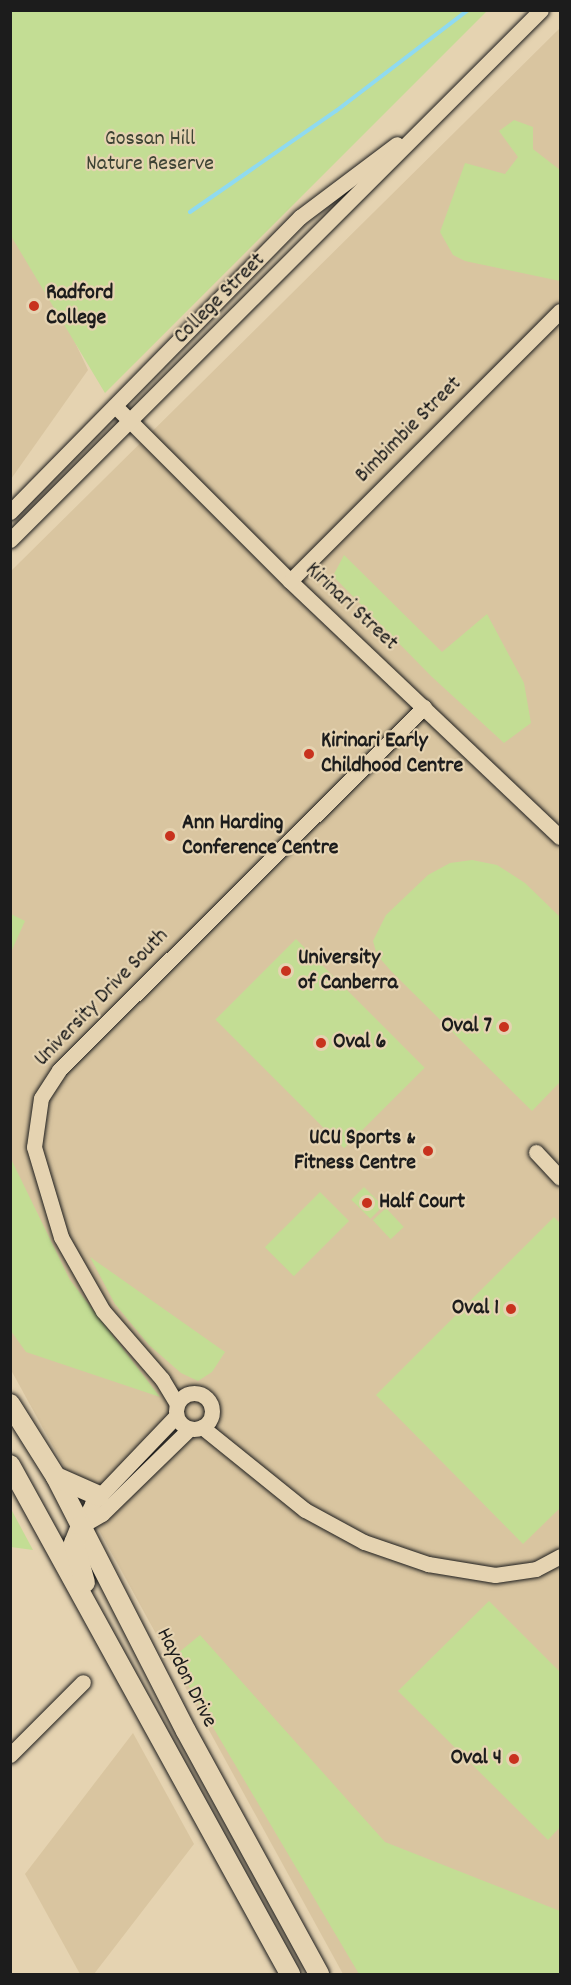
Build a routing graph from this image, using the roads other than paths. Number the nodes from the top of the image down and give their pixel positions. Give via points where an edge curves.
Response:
1 (541, 10) edge
2 (463, 92) junction
3 (561, 311) edge
4 (115, 406) junction
5 (130, 421) junction
6 (10, 512) edge
7 (10, 540) edge
8 (290, 581) junction
9 (424, 707) junction
10 (561, 837) edge
11 (536, 1152) dead end
12 (561, 1178) edge
13 (10, 1404) edge
14 (180, 1404) junction
15 (212, 1412) junction
16 (196, 1428) junction
17 (237, 1454) junction
18 (10, 1465) edge
19 (56, 1477) junction
20 (99, 1496) junction
21 (36, 1512) junction
22 (81, 1526) junction
23 (561, 1556) edge
24 (105, 1638) junction
25 (83, 1682) dead end
26 (10, 1755) edge
27 (290, 1974) edge
28 (319, 1974) edge

1 - 2 street, College Street
2 - 4 street, College Street via 300,217
2 - 5 street, College Street
3 - 8 street, Bimbimbie Street
4 - 5 street, Kirinari Street
4 - 6 street, College Street
5 - 7 street, College Street
5 - 8 street, Kirinari Street
8 - 9 street, Kirinari Street
9 - 10 street, Kirinari Street
9 - 14 street, University Drive South via 59,1070 41,1098 34,1148 61,1236 103,1311
11 - 12 street
13 - 19 main road, Haydon Drive
14 - 15 street via 207,1398
14 - 16 street
14 - 20 street
15 - 16 street
15 - 17 street
16 - 17 street
16 - 22 street via 102,1514
17 - 23 street via 305,1510 364,1542 428,1564 509,1575 536,1569
18 - 21 main road
19 - 20 main road
19 - 22 main road, Haydon Drive
20 - 22 street
21 - 22 main road via 54,1528 70,1530
21 - 24 main road
22 - 24 main road via 74,1543 78,1566 100,1611
22 - 28 main road, Haydon Drive via 186,1731
24 - 27 main road
25 - 26 street

